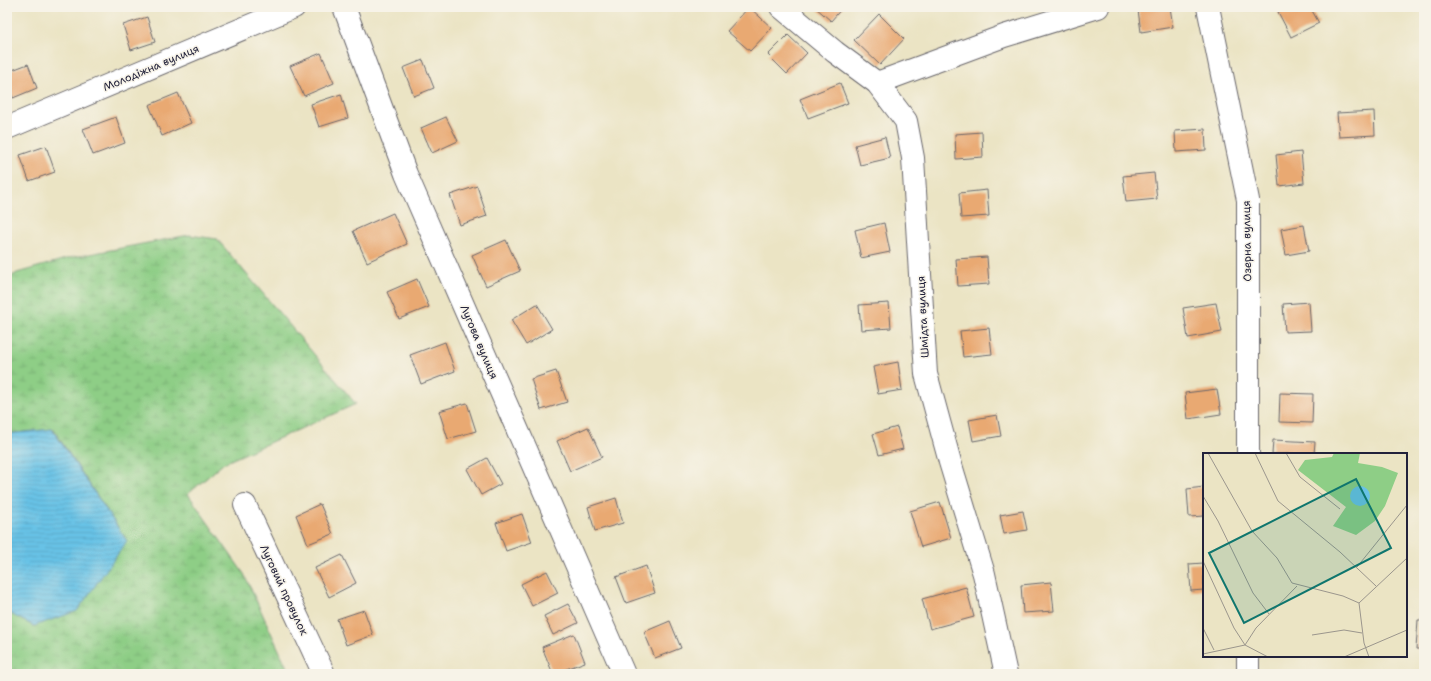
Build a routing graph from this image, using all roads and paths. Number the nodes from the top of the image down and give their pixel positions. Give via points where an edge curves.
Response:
1 (294, 7) edge
2 (344, 7) edge
3 (781, 7) edge
4 (1098, 7) edge
5 (1208, 7) edge
6 (877, 83) junction
7 (7, 128) edge
8 (1248, 453) edge
9 (245, 505) dead end
10 (1248, 657) edge
11 (324, 674) edge
12 (624, 674) edge
13 (1006, 674) edge
14 (1248, 674) edge

1 - 7 street, Молодіжна вулиця
2 - 12 street, Лугова вулиця via 406,174
3 - 6 street, Шмідта вулиця
4 - 6 street via 1004,36
5 - 8 street, Озерна вулиця via 1248,200
6 - 13 street, Шмідта вулиця via 906,121 913,158 926,374 984,574
9 - 11 street, Луговий провулок
10 - 14 street

